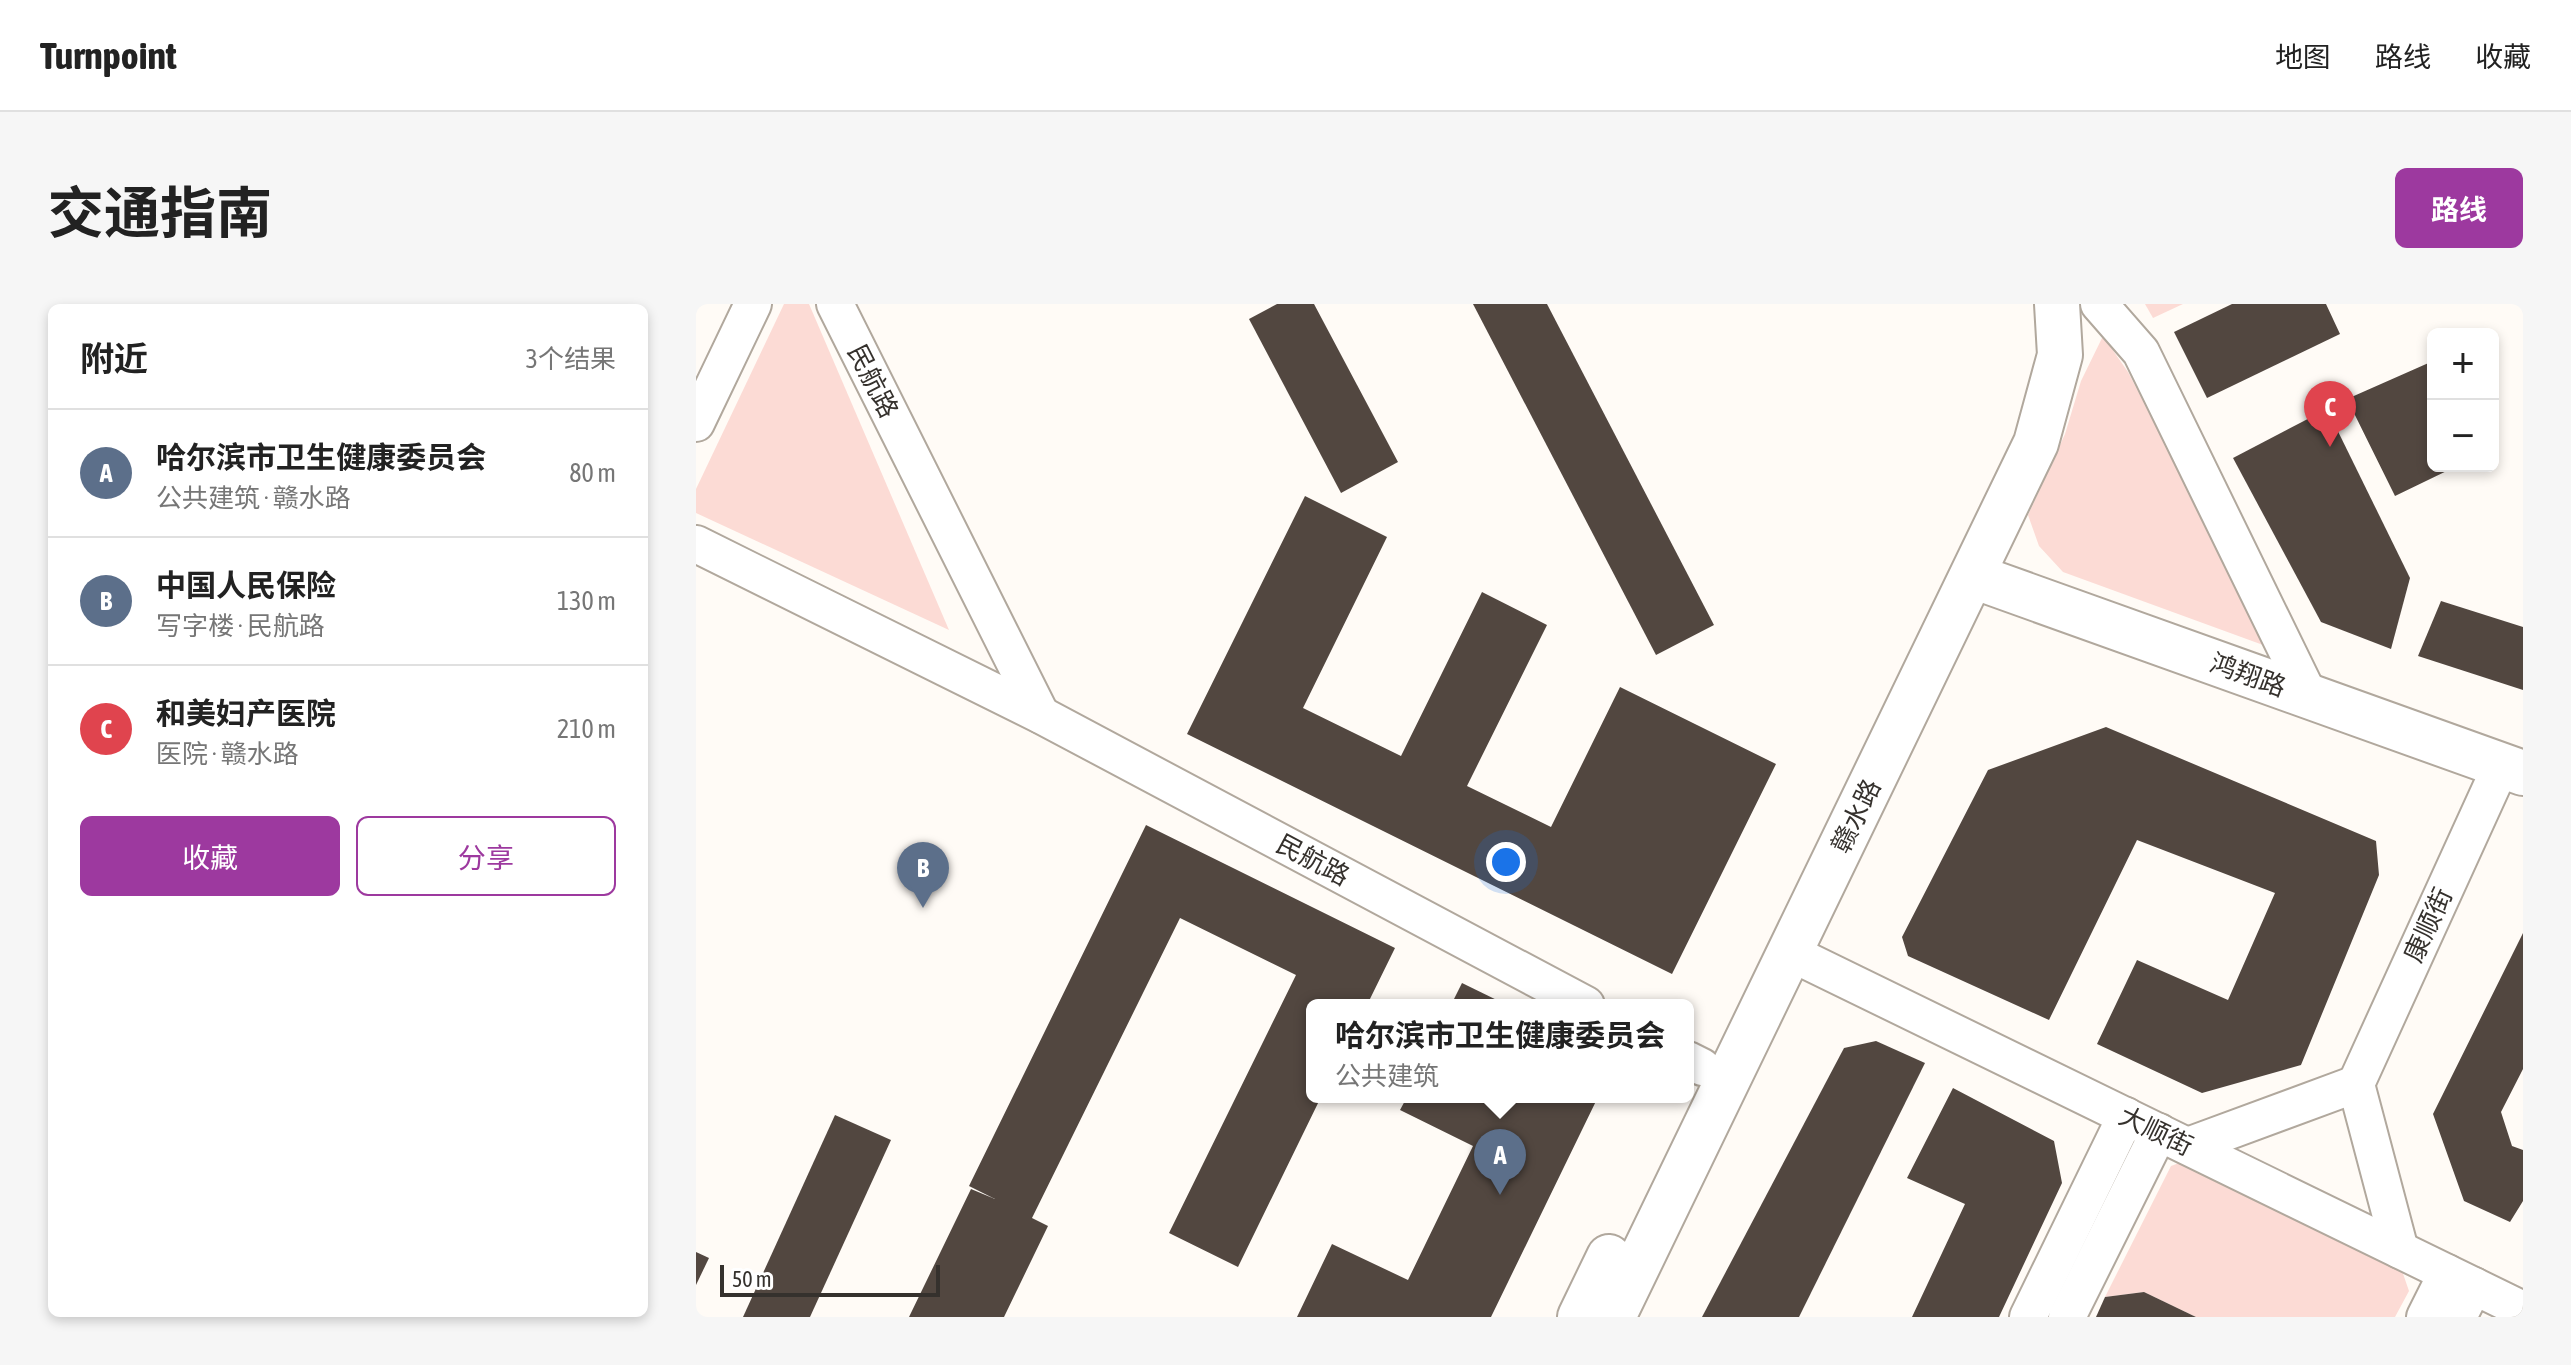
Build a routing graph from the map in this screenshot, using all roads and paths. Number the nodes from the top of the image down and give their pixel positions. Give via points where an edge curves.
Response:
1 (753, 304) edge
2 (835, 304) edge
3 (2036, 304) edge
4 (2057, 304) edge
5 (2099, 304) edge
6 (696, 423) edge
7 (696, 544) edge
8 (1973, 576) junction
9 (2310, 698) junction
10 (1041, 715) junction
11 (2512, 770) edge
12 (1789, 952) junction
13 (1575, 999) edge
14 (1694, 1074) edge
15 (2356, 1084) junction
16 (1680, 1103) edge
17 (2126, 1116) junction
18 (2174, 1139) junction
19 (2400, 1250) junction
20 (2460, 1292) edge
21 (2523, 1310) edge
22 (1580, 1317) edge
23 (1613, 1317) edge
24 (2028, 1317) edge
25 (2067, 1317) edge
26 (2425, 1317) edge

1 - 6 street
2 - 10 street, 民航路
3 - 14 main road, 赣水路 via 2042,356 2032,394
4 - 8 main road, 赣水路 via 2060,355 2036,443
5 - 9 street via 2141,352
7 - 10 street, 民航路
8 - 9 main road, 鸿翔路
8 - 12 main road, 赣水路
9 - 11 main road, 鸿翔路
10 - 13 street, 民航路
11 - 15 street, 康顺街
12 - 17 street, 大顺街
12 - 23 main road, 赣水路
15 - 18 street
15 - 19 street
16 - 22 main road, 赣水路
17 - 18 street, 大顺街
17 - 24 street
18 - 19 street, 大顺街
18 - 25 street
19 - 20 street, 大顺街
20 - 21 street, 大顺街
20 - 26 street

